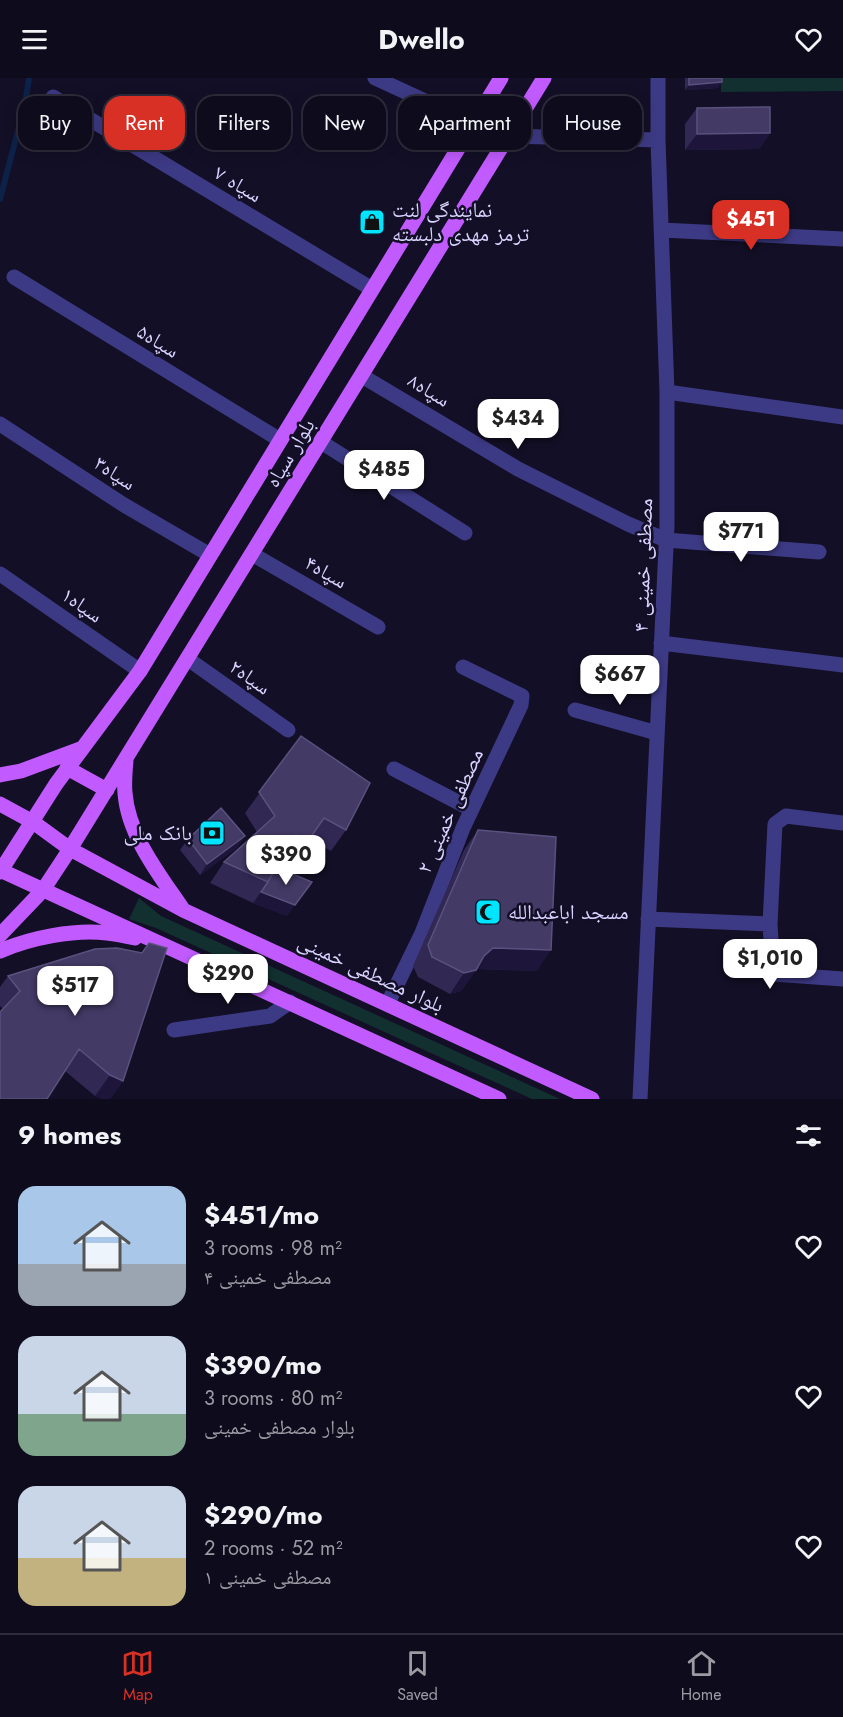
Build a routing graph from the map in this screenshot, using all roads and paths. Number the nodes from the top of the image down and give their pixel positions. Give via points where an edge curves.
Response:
1 (375, 78) edge
2 (501, 78) edge
3 (544, 78) edge
4 (658, 78) edge
5 (414, 96) edge
6 (490, 96) edge
7 (531, 100) edge
8 (92, 121) edge
9 (531, 137) edge
10 (658, 140) junction
11 (457, 150) edge
12 (500, 150) edge
13 (661, 230) junction
14 (843, 239) edge
15 (14, 277) dead end
16 (372, 289) junction
17 (362, 376) junction
18 (667, 392) junction
19 (843, 417) edge
20 (0, 424) edge
21 (280, 440) junction
22 (321, 442) junction
23 (465, 533) dead end
24 (666, 540) junction
25 (819, 552) dead end
26 (252, 554) junction
27 (210, 555) junction
28 (0, 574) edge
29 (378, 627) dead end
30 (661, 643) junction
31 (188, 659) junction
32 (843, 665) edge
33 (463, 667) dead end
34 (140, 671) junction
35 (575, 710) dead end
36 (288, 730) dead end
37 (657, 733) junction
38 (80, 749) junction
39 (126, 760) junction
40 (67, 768) junction
41 (394, 769) dead end
42 (0, 775) edge
43 (107, 790) junction
44 (0, 804) edge
45 (471, 809) junction
46 (33, 822) junction
47 (843, 823) edge
48 (70, 849) junction
49 (0, 871) edge
50 (43, 890) junction
51 (183, 910) junction
52 (648, 919) junction
53 (770, 924) junction
54 (0, 935) edge
55 (162, 944) junction
56 (0, 951) edge
57 (843, 979) edge
58 (290, 1002) junction
59 (388, 1003) junction
60 (174, 1029) dead end
61 (499, 1099) edge
62 (592, 1099) edge
63 (640, 1099) edge

1 - 5 street
2 - 6 main road, بلوار سپاه
3 - 7 main road, بلوار سپاه
4 - 10 street, مصطفی خمینی ۴
8 - 16 street, سپاه ۷
9 - 10 street
10 - 13 street, مصطفی خمینی ۴
11 - 16 main road, بلوار سپاه
12 - 17 main road, بلوار سپاه
13 - 14 street
13 - 18 street, مصطفی خمینی ۴
15 - 21 street, سپاه۵
16 - 21 main road, بلوار سپاه
17 - 22 main road, بلوار سپاه
17 - 24 street, سپاه۸ via 518,469
18 - 19 street
18 - 24 street, مصطفی خمینی ۴
20 - 27 street, سپاه۳ via 124,505
21 - 27 main road, بلوار سپاه
22 - 23 street
22 - 26 main road, بلوار سپاه
24 - 25 street, سپاه۸
24 - 30 street, مصطفی خمینی ۴
26 - 29 street, سپاه۴
26 - 31 main road, بلوار سپاه
27 - 34 main road, بلوار سپاه
28 - 34 street, سپاه۱
30 - 32 street
30 - 37 street, مصطفی خمینی ۴
31 - 36 street, سپاه۲
31 - 39 main road, بلوار سپاه
33 - 45 street, مصطفی خمینی ۲ via 522,696
34 - 38 main road, بلوار سپاه
35 - 37 street
37 - 52 street, مصطفی خمینی ۴
38 - 40 main road, بلوار سپاه
38 - 42 main road
39 - 43 main road, بلوار سپاه
39 - 51 main road via 124,794 132,826
40 - 43 main road
40 - 46 main road, بلوار سپاه
41 - 45 street
43 - 48 main road, بلوار سپاه
44 - 46 main road, بلوار مصطفی خمینی
45 - 59 street, مصطفی خمینی ۲ via 422,933
46 - 48 main road, بلوار مصطفی خمینی
46 - 49 main road, بلوار سپاه
47 - 53 street via 786,816 775,824
48 - 50 main road, بلوار سپاه
48 - 51 main road, بلوار مصطفی خمینی
49 - 50 main road
50 - 54 main road, بلوار سپاه
50 - 55 main road
51 - 59 main road, بلوار مصطفی خمینی
52 - 53 street
52 - 63 street, مصطفی خمینی ۴
53 - 57 street via 773,974
55 - 56 main road via 105,932 36,939
55 - 58 main road
58 - 60 street via 270,1016
58 - 61 main road
59 - 62 main road, بلوار مصطفی خمینی

